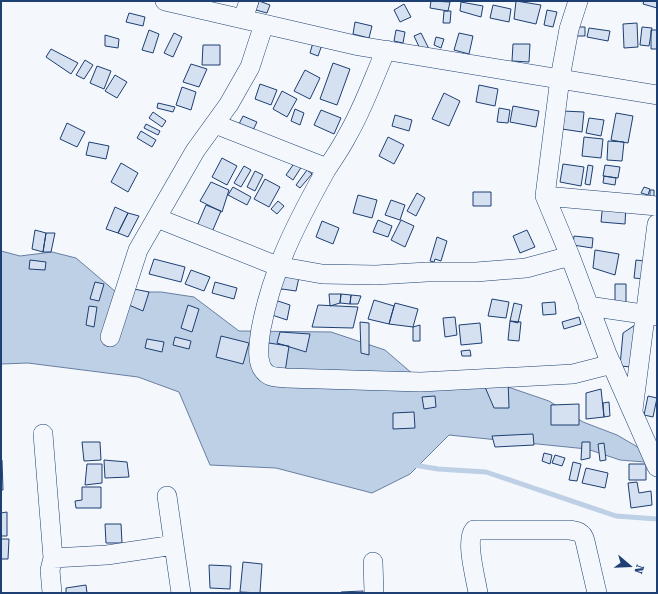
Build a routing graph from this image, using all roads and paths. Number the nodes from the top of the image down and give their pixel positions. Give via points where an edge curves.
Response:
1 (164, 1) edge
2 (249, 1) edge
3 (578, 1) edge
4 (243, 19) junction
5 (264, 24) junction
6 (386, 50) junction
7 (560, 78) junction
8 (657, 95) edge
9 (215, 124) junction
10 (327, 168) junction
11 (545, 196) junction
12 (657, 206) edge
13 (157, 218) junction
14 (657, 224) edge
15 (570, 256) junction
16 (277, 266) junction
17 (588, 306) junction
18 (651, 315) edge
19 (110, 337) dead end
20 (612, 364) junction
21 (633, 410) junction
22 (650, 433) edge
23 (43, 434) dead end
24 (657, 467) edge
25 (167, 496) dead end
26 (174, 545) junction
27 (53, 558) junction
28 (373, 562) dead end
29 (52, 593) edge
30 (181, 593) edge
31 (374, 593) edge
32 (478, 593) edge
33 (596, 593) edge

1 - 4 street
2 - 4 street
3 - 7 street via 569,29
4 - 5 street
5 - 6 street
5 - 9 street via 250,68
6 - 7 street
6 - 10 street via 348,136
7 - 8 street
7 - 11 street
9 - 10 street
9 - 13 street via 195,151
10 - 16 street
11 - 12 street
11 - 15 street
13 - 16 street
13 - 19 street via 138,250
14 - 18 street
15 - 16 street via 526,268 476,272 322,274
15 - 17 street
16 - 20 street via 259,340 260,365 272,376 421,382 573,374
17 - 18 street
17 - 20 street
18 - 21 street
20 - 21 street
21 - 22 street
22 - 24 street
23 - 27 street
25 - 26 street
26 - 27 street via 107,555
26 - 30 street
27 - 29 street via 50,570
28 - 31 street
32 - 33 street via 470,543 474,530 580,532 584,535

